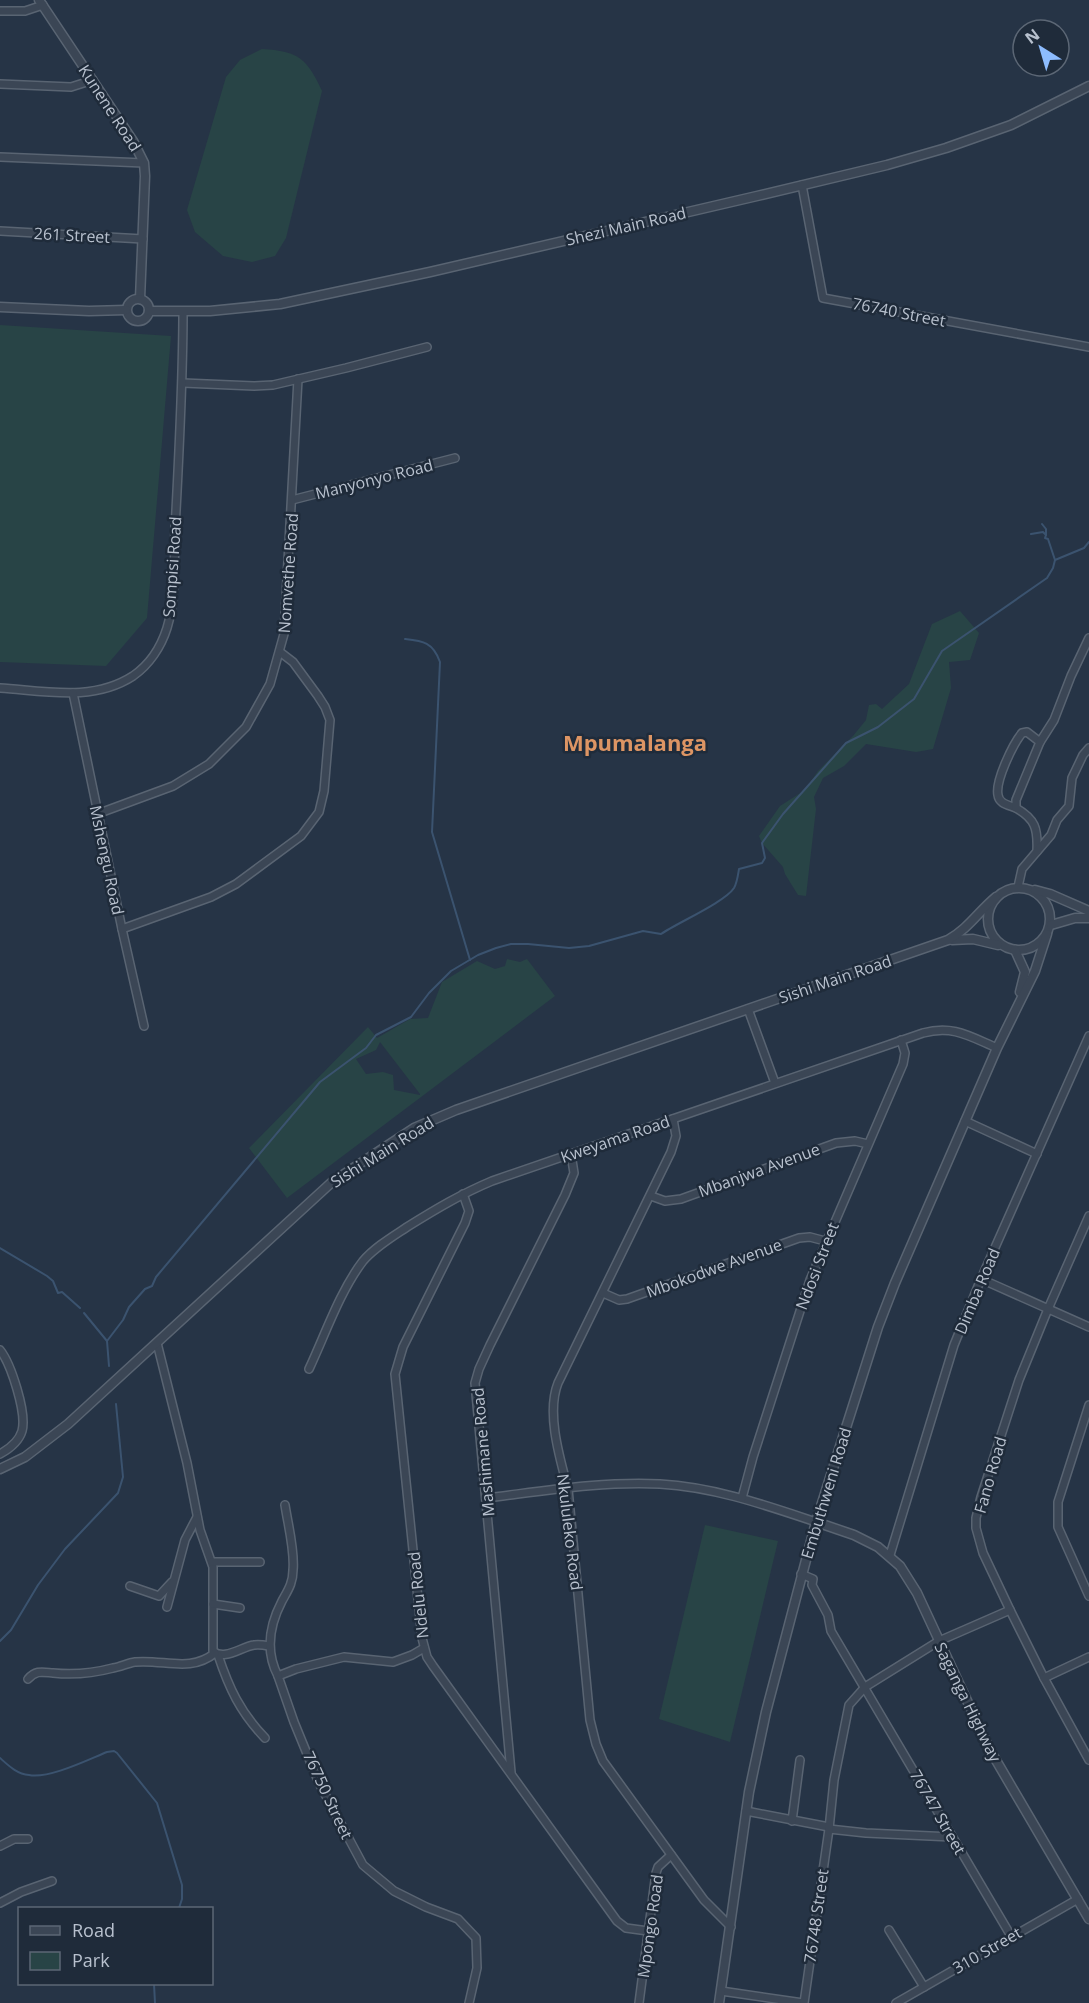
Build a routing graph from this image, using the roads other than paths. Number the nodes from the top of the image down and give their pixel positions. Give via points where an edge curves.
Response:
1 (41, 3) edge
2 (0, 11) edge
3 (93, 80) junction
4 (0, 84) edge
5 (1089, 86) edge
6 (0, 157) edge
7 (144, 164) junction
8 (802, 185) junction
9 (0, 231) edge
10 (143, 239) junction
11 (140, 299) junction
12 (0, 307) edge
13 (126, 310) junction
14 (149, 311) junction
15 (183, 311) junction
16 (427, 347) dead end
17 (1089, 347) edge
18 (298, 380) junction
19 (183, 383) junction
20 (455, 458) dead end
21 (292, 500) junction
22 (1089, 638) edge
23 (280, 652) junction
24 (0, 688) edge
25 (73, 693) junction
26 (1040, 742) junction
27 (1089, 748) edge
28 (1016, 808) junction
29 (98, 814) junction
30 (1037, 851) junction
31 (1018, 887) junction
32 (1031, 890) junction
33 (996, 897) junction
34 (1089, 911) edge
35 (1089, 918) edge
36 (1051, 925) junction
37 (122, 929) junction
38 (1047, 934) junction
39 (948, 940) junction
40 (1003, 946) junction
41 (1015, 950) junction
42 (1016, 1007) junction
43 (748, 1009) junction
44 (144, 1026) dead end
45 (1089, 1036) edge
46 (901, 1040) junction
47 (997, 1048) junction
48 (775, 1083) junction
49 (673, 1119) junction
50 (965, 1121) junction
51 (868, 1144) junction
52 (571, 1154) junction
53 (1037, 1154) junction
54 (463, 1194) junction
55 (651, 1196) junction
56 (1089, 1216) edge
57 (825, 1241) junction
58 (981, 1279) junction
59 (603, 1293) junction
60 (1048, 1309) junction
61 (1089, 1327) edge
62 (157, 1343) junction
63 (0, 1350) edge
64 (309, 1369) dead end
65 (1089, 1405) edge
66 (0, 1454) edge
67 (0, 1469) edge
68 (568, 1489) junction
69 (487, 1497) junction
70 (742, 1498) junction
71 (285, 1505) dead end
72 (197, 1517) junction
73 (816, 1522) junction
74 (890, 1555) junction
75 (212, 1562) junction
76 (260, 1562) dead end
77 (801, 1574) junction
78 (174, 1581) junction
79 (130, 1586) dead end
80 (1089, 1596) edge
81 (213, 1604) junction
82 (167, 1607) dead end
83 (240, 1608) dead end
84 (1010, 1610) junction
85 (939, 1641) junction
86 (269, 1646) junction
87 (424, 1648) junction
88 (216, 1654) junction
89 (1089, 1657) edge
90 (278, 1676) junction
91 (1044, 1678) junction
92 (28, 1679) dead end
93 (865, 1687) junction
94 (265, 1738) dead end
95 (800, 1760) dead end
96 (1089, 1760) edge
97 (511, 1772) junction
98 (746, 1811) junction
99 (792, 1821) junction
100 (829, 1828) junction
101 (952, 1837) junction
102 (28, 1839) dead end
103 (0, 1846) edge
104 (671, 1855) junction
105 (52, 1881) dead end
106 (1078, 1899) junction
107 (0, 1903) edge
108 (1089, 1919) edge
109 (731, 1927) junction
110 (890, 1930) dead end
111 (648, 1931) junction
112 (1011, 1936) junction
113 (924, 1987) junction
114 (721, 1991) junction
115 (469, 2003) edge
116 (639, 2003) edge
117 (719, 2003) edge
118 (803, 2003) edge
119 (896, 2003) edge

1 - 2 street via 25,11
1 - 3 street, Kunene Road
3 - 4 street via 71,87
3 - 7 street, Kunene Road via 134,141
5 - 8 street, Shezi Main Road via 1011,125 946,148
6 - 7 street
7 - 10 street, Kunene Road
8 - 15 street, Shezi Main Road via 302,300 242,309
8 - 17 street, 76740 Street via 823,298
9 - 10 street, 261 Street
10 - 11 street, Kunene Road
11 - 13 street via 132,300
11 - 14 street via 147,303
12 - 13 street
13 - 14 street via 135,321 146,318
14 - 15 street, Shezi Main Road
15 - 19 street, Sompisi Road
16 - 18 street
18 - 19 street via 255,386
18 - 21 street, Nomvethe Road
19 - 25 street, Sompisi Road via 168,626 153,655 133,676 105,689
20 - 21 street, Manyonyo Road
21 - 23 street, Nomvethe Road via 287,605
22 - 26 street via 1054,720
23 - 29 street, Nomvethe Road via 256,712 209,764 173,786
23 - 37 street via 293,662 330,720 319,812 301,837 236,884
24 - 25 street, Sompisi Road
25 - 29 street, Mshengu Road
26 - 28 street
26 - 28 street via 1027,732 1022,733 1000,779 1000,800
27 - 30 street via 1072,778 1069,806
28 - 30 street via 1033,820
29 - 37 street, Mshengu Road
30 - 31 street via 1022,869
31 - 32 street
31 - 33 street
32 - 34 street
32 - 36 street via 1047,904
33 - 39 street, Sishi Main Road via 966,929
33 - 40 street via 990,907 989,929
35 - 36 street
36 - 38 street
37 - 44 street, Mshengu Road
38 - 41 street via 1034,947
38 - 42 street, Embuthweni Road via 1035,971
39 - 40 street, Sishi Main Road via 973,939
39 - 43 street, Sishi Main Road
40 - 41 street
41 - 42 street, Embuthweni Road via 1025,972
42 - 47 street, Embuthweni Road
43 - 48 street
43 - 62 street, Sishi Main Road via 414,1128 332,1182
45 - 53 street, Dimba Road
46 - 47 street, Kweyama Road via 950,1029
46 - 48 street, Kweyama Road
46 - 51 street, Ndosi Street via 903,1064
47 - 50 street, Embuthweni Road
48 - 49 street, Kweyama Road
49 - 52 street, Kweyama Road
49 - 55 street, Nkululeko Road via 674,1144
50 - 53 street
50 - 73 street, Embuthweni Road via 886,1305
51 - 55 street, Mbanjwa Avenue via 836,1143 681,1199 665,1201
51 - 57 street, Ndosi Street
52 - 54 street, Kweyama Road
52 - 69 street, Mashimane Road via 574,1173 568,1188 475,1383
53 - 58 street, Dimba Road
54 - 64 street, Kweyama Road via 389,1239 364,1260
54 - 87 street, Ndelu Road via 469,1211 465,1223 403,1347 395,1374
55 - 59 street, Nkululeko Road
56 - 60 street, Fano Road
57 - 59 street, Mbokodwe Avenue via 799,1238 627,1299
57 - 70 street, Ndosi Street
58 - 60 street
58 - 74 street, Dimba Road via 954,1345
59 - 68 street, Nkululeko Road via 554,1394 559,1455
60 - 61 street
60 - 84 street, Fano Road via 1019,1380 976,1518 983,1553
62 - 67 street, Sishi Main Road via 46,1443
62 - 72 street
63 - 66 street via 12,1371 23,1416 17,1440
65 - 80 street via 1058,1502 1057,1518
68 - 69 street
68 - 70 street via 661,1484
68 - 104 street, Nkululeko Road via 590,1720 596,1744 603,1761
69 - 97 street, Mashimane Road
70 - 73 street
71 - 86 street via 294,1570 290,1589 273,1621
72 - 75 street
72 - 78 street via 185,1540
73 - 74 street, Saganga Highway via 854,1535
73 - 77 street, Embuthweni Road
74 - 85 street, Saganga Highway via 908,1578
75 - 76 street
75 - 81 street
77 - 93 street, 76747 Street via 813,1579 831,1631
77 - 98 street, Embuthweni Road
78 - 79 street via 159,1596
78 - 82 street
81 - 83 street
81 - 88 street via 212,1642
84 - 85 street
84 - 91 street, Fano Road
85 - 93 street
85 - 106 street, Saganga Highway via 990,1750
86 - 88 street via 257,1644
86 - 90 street, 76750 Street
87 - 90 street via 393,1662 344,1657
87 - 97 street, Ndelu Road
88 - 92 street via 206,1661 180,1666 136,1662 72,1674 40,1671
88 - 94 street via 235,1699
89 - 91 street
90 - 115 street, 76750 Street via 319,1783 363,1865 394,1891 458,1919 476,1938 477,1968
91 - 96 street, Fano Road
93 - 100 street, 76748 Street via 846,1711
93 - 101 street, 76747 Street
95 - 99 street
97 - 111 street, Ndelu Road via 617,1921 626,1928
98 - 99 street
98 - 109 street, Embuthweni Road
99 - 100 street
100 - 101 street
100 - 118 street, 76748 Street
101 - 112 street, 76747 Street
102 - 103 street via 14,1839
104 - 109 street, Nkululeko Road
104 - 111 street, Mpongo Road via 658,1866
105 - 107 street
106 - 108 street, Saganga Highway
106 - 112 street, 310 Street
109 - 114 street, Embuthweni Road
110 - 113 street
111 - 116 street, Mpongo Road
112 - 113 street, 310 Street
113 - 119 street, 310 Street
114 - 117 street, Embuthweni Road
114 - 118 street

